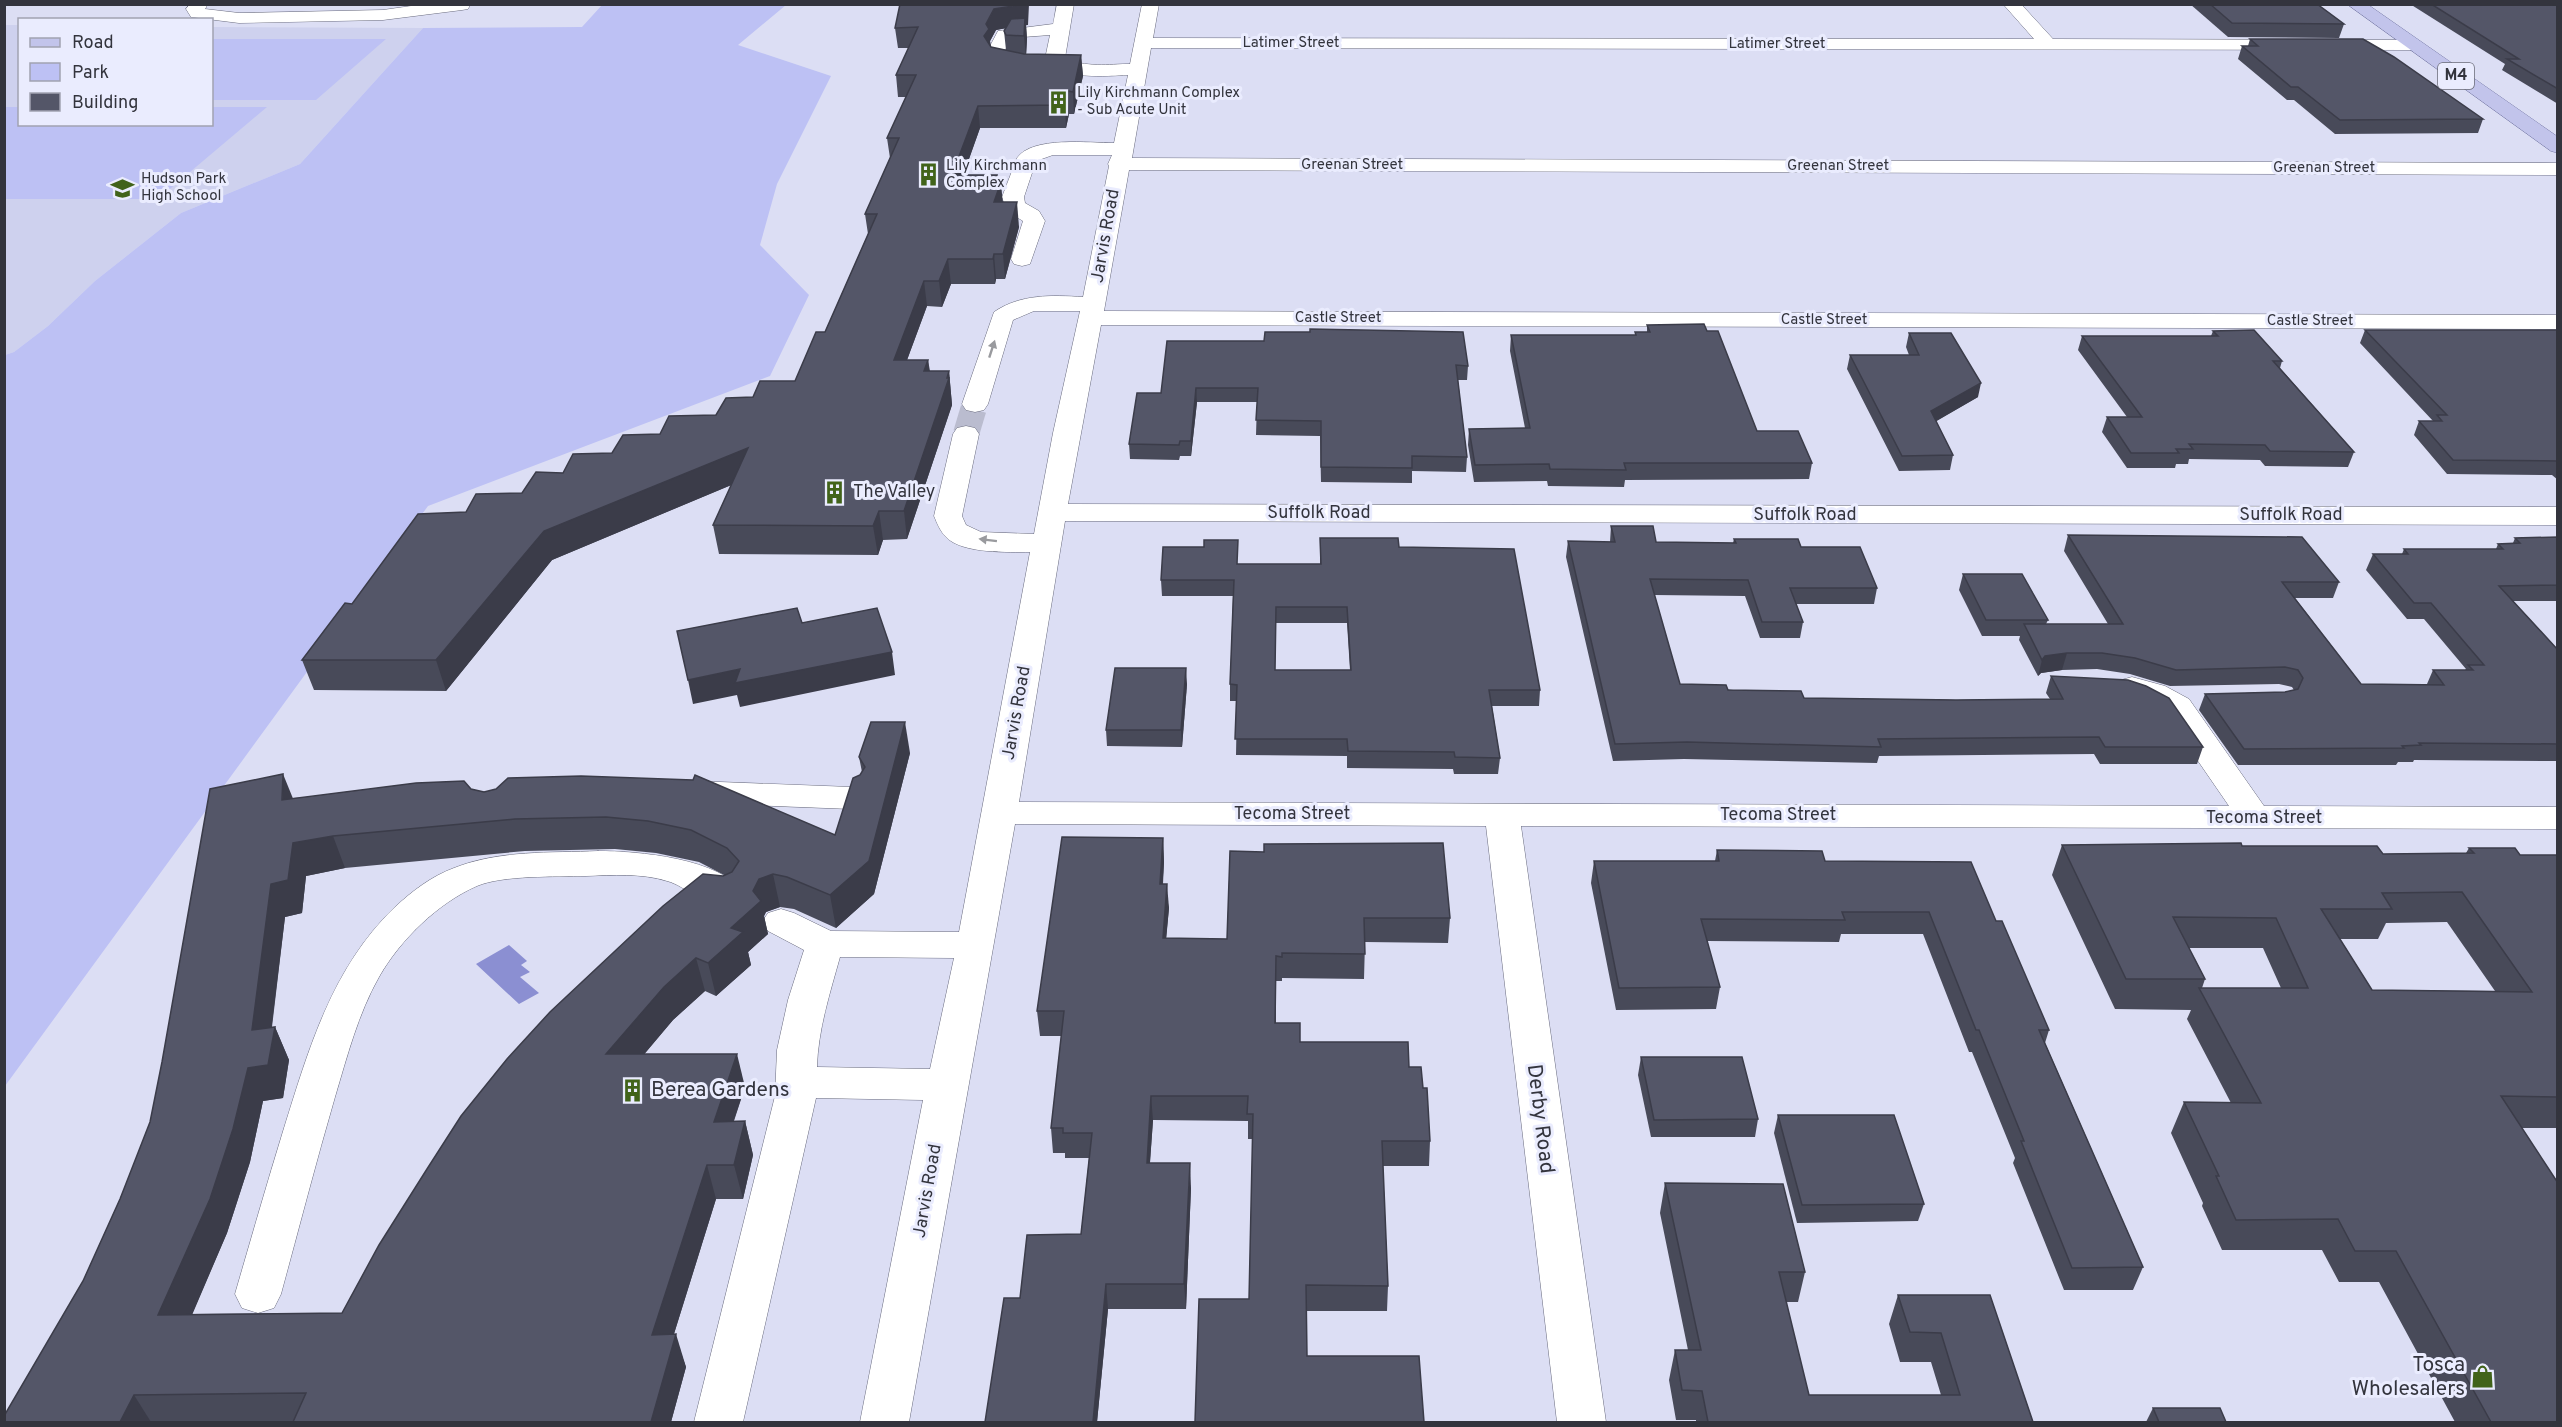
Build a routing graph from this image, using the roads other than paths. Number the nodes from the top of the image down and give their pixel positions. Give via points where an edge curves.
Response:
1 (200, 4) edge
2 (1066, 4) edge
3 (1151, 4) edge
4 (2011, 4) edge
5 (2355, 4) edge
6 (462, 5) edge
7 (1061, 29) junction
8 (2048, 44) junction
9 (2412, 45) junction
10 (1000, 55) edge
11 (1140, 56) junction
12 (1036, 68) edge
13 (1076, 68) junction
14 (2558, 147) edge
15 (1120, 157) junction
16 (2558, 168) edge
17 (1022, 259) dead end
18 (1092, 311) junction
19 (2558, 322) edge
20 (975, 404) tunnel mouth
21 (966, 434) tunnel mouth
22 (2558, 516) edge
23 (1050, 527) junction
24 (2107, 683) edge
25 (660, 791) edge
26 (851, 798) edge
27 (999, 813) junction
28 (1502, 815) junction
29 (2255, 818) junction
30 (2558, 818) edge
31 (725, 894) edge
32 (781, 922) dead end
33 (825, 944) junction
34 (976, 945) junction
35 (797, 1082) junction
36 (947, 1084) junction
37 (258, 1294) dead end
38 (718, 1422) edge
39 (885, 1422) edge
40 (1581, 1422) edge

1 - 6 street via 195,9 197,13 239,18 383,15
2 - 7 street
3 - 11 street, Jarvis Road
4 - 8 street
5 - 9 main road, M4
7 - 10 street via 1004,35
7 - 13 street via 1056,61
8 - 9 street, Latimer Street
8 - 11 street, Latimer Street
9 - 14 main road, M4
11 - 13 street, Latimer Street
11 - 15 street, Jarvis Road
12 - 13 street, Latimer Street
15 - 16 street, Greenan Street
15 - 17 street, Greenan Street via 1044,140 1027,158 1013,197 1015,206 1034,221
15 - 18 street, Jarvis Road
18 - 19 street, Castle Street
20 -> 18 street, Castle Street via 1002,317 1023,305
18 - 23 street, Jarvis Road via 1065,433
23 -> 21 street, Suffolk Road via 985,540 961,535 952,527 948,516
22 - 23 street, Suffolk Road
23 - 27 street, Jarvis Road
24 - 29 street via 2192,702
25 - 26 street
27 - 28 street, Tecoma Street
27 - 34 street, Jarvis Road
28 - 29 street, Tecoma Street
28 - 40 street, Derby Road
29 - 30 street, Tecoma Street
31 - 37 street via 680,872 585,863 486,870 468,867 435,893 393,932 367,964 347,1006 326,1060
32 - 33 street
33 - 34 street
33 - 35 street via 797,1050
34 - 36 street, Jarvis Road
35 - 36 street
35 - 38 street
36 - 39 street, Jarvis Road

